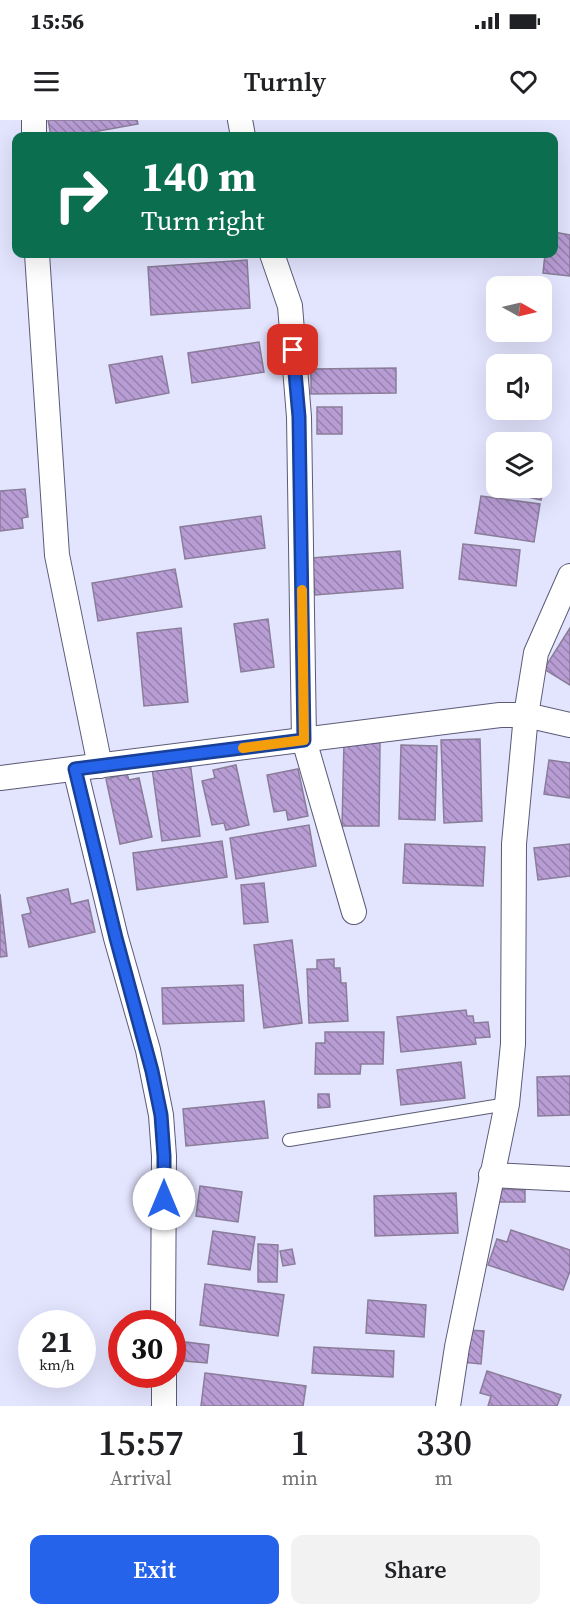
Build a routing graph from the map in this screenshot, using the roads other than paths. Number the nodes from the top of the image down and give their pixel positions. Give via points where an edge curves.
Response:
1 (37, 258) edge
2 (273, 258) edge
3 (570, 576) edge
4 (526, 715) junction
5 (570, 725) edge
6 (304, 740) junction
7 (100, 766) junction
8 (75, 769) junction
9 (0, 778) edge
10 (354, 912) dead end
11 (507, 1104) junction
12 (289, 1140) dead end
13 (491, 1175) junction
14 (570, 1179) edge
15 (163, 1310) edge
16 (164, 1388) edge
17 (164, 1406) edge
18 (448, 1406) edge

1 - 7 street via 57,555
2 - 6 street via 290,306 299,417
3 - 4 street via 536,653
4 - 5 street
4 - 6 street
4 - 11 street via 514,844 513,1044
6 - 7 street
6 - 10 street
7 - 8 street
8 - 9 street
8 - 15 street via 148,1050 161,1115
11 - 12 lane
11 - 13 street
13 - 14 street
13 - 18 street
16 - 17 street

